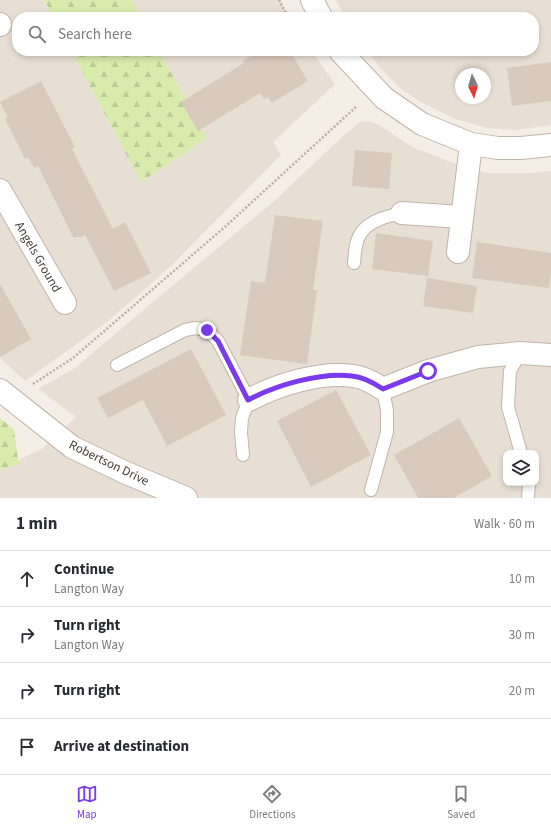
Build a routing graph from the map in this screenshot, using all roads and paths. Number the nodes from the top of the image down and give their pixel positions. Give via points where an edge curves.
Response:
1 (278, 0) edge
2 (312, 0) edge
3 (285, 12) edge
4 (318, 12) edge
5 (345, 56) edge
6 (384, 98) junction
7 (472, 144) junction
8 (551, 145) edge
9 (0, 190) edge
10 (402, 213) joint
11 (461, 217) junction
12 (458, 252) dead end
13 (354, 263) dead end
14 (65, 303) dead end
15 (520, 353) junction
16 (551, 355) edge
17 (117, 365) dead end
18 (383, 389) junction
19 (0, 390) edge
20 (248, 400) junction
21 (21, 405) junction
22 (520, 450) edge
23 (243, 455) dead end
24 (528, 486) edge
25 (372, 490) dead end
26 (186, 498) edge
27 (528, 498) edge

1 - 3 path
2 - 4 street
5 - 6 street
6 - 7 street via 422,124
6 - 21 path via 377,103 360,102 226,226 73,358 30,386 30,395
7 - 8 street via 498,148
7 - 11 street
9 - 14 street, Angels Ground
10 - 11 street
10 - 13 lane via 384,217 361,232
11 - 12 street
15 - 16 street
15 - 18 street via 478,357 428,371
15 - 22 lane via 510,371 508,407
17 - 20 lane via 185,330 207,330 218,341
18 - 20 street via 371,381 352,376 330,376 278,387
18 - 25 lane via 387,410 387,432
19 - 21 street, Robertson Drive
20 - 23 lane via 242,418
21 - 26 street, Robertson Drive via 72,447
24 - 27 lane

